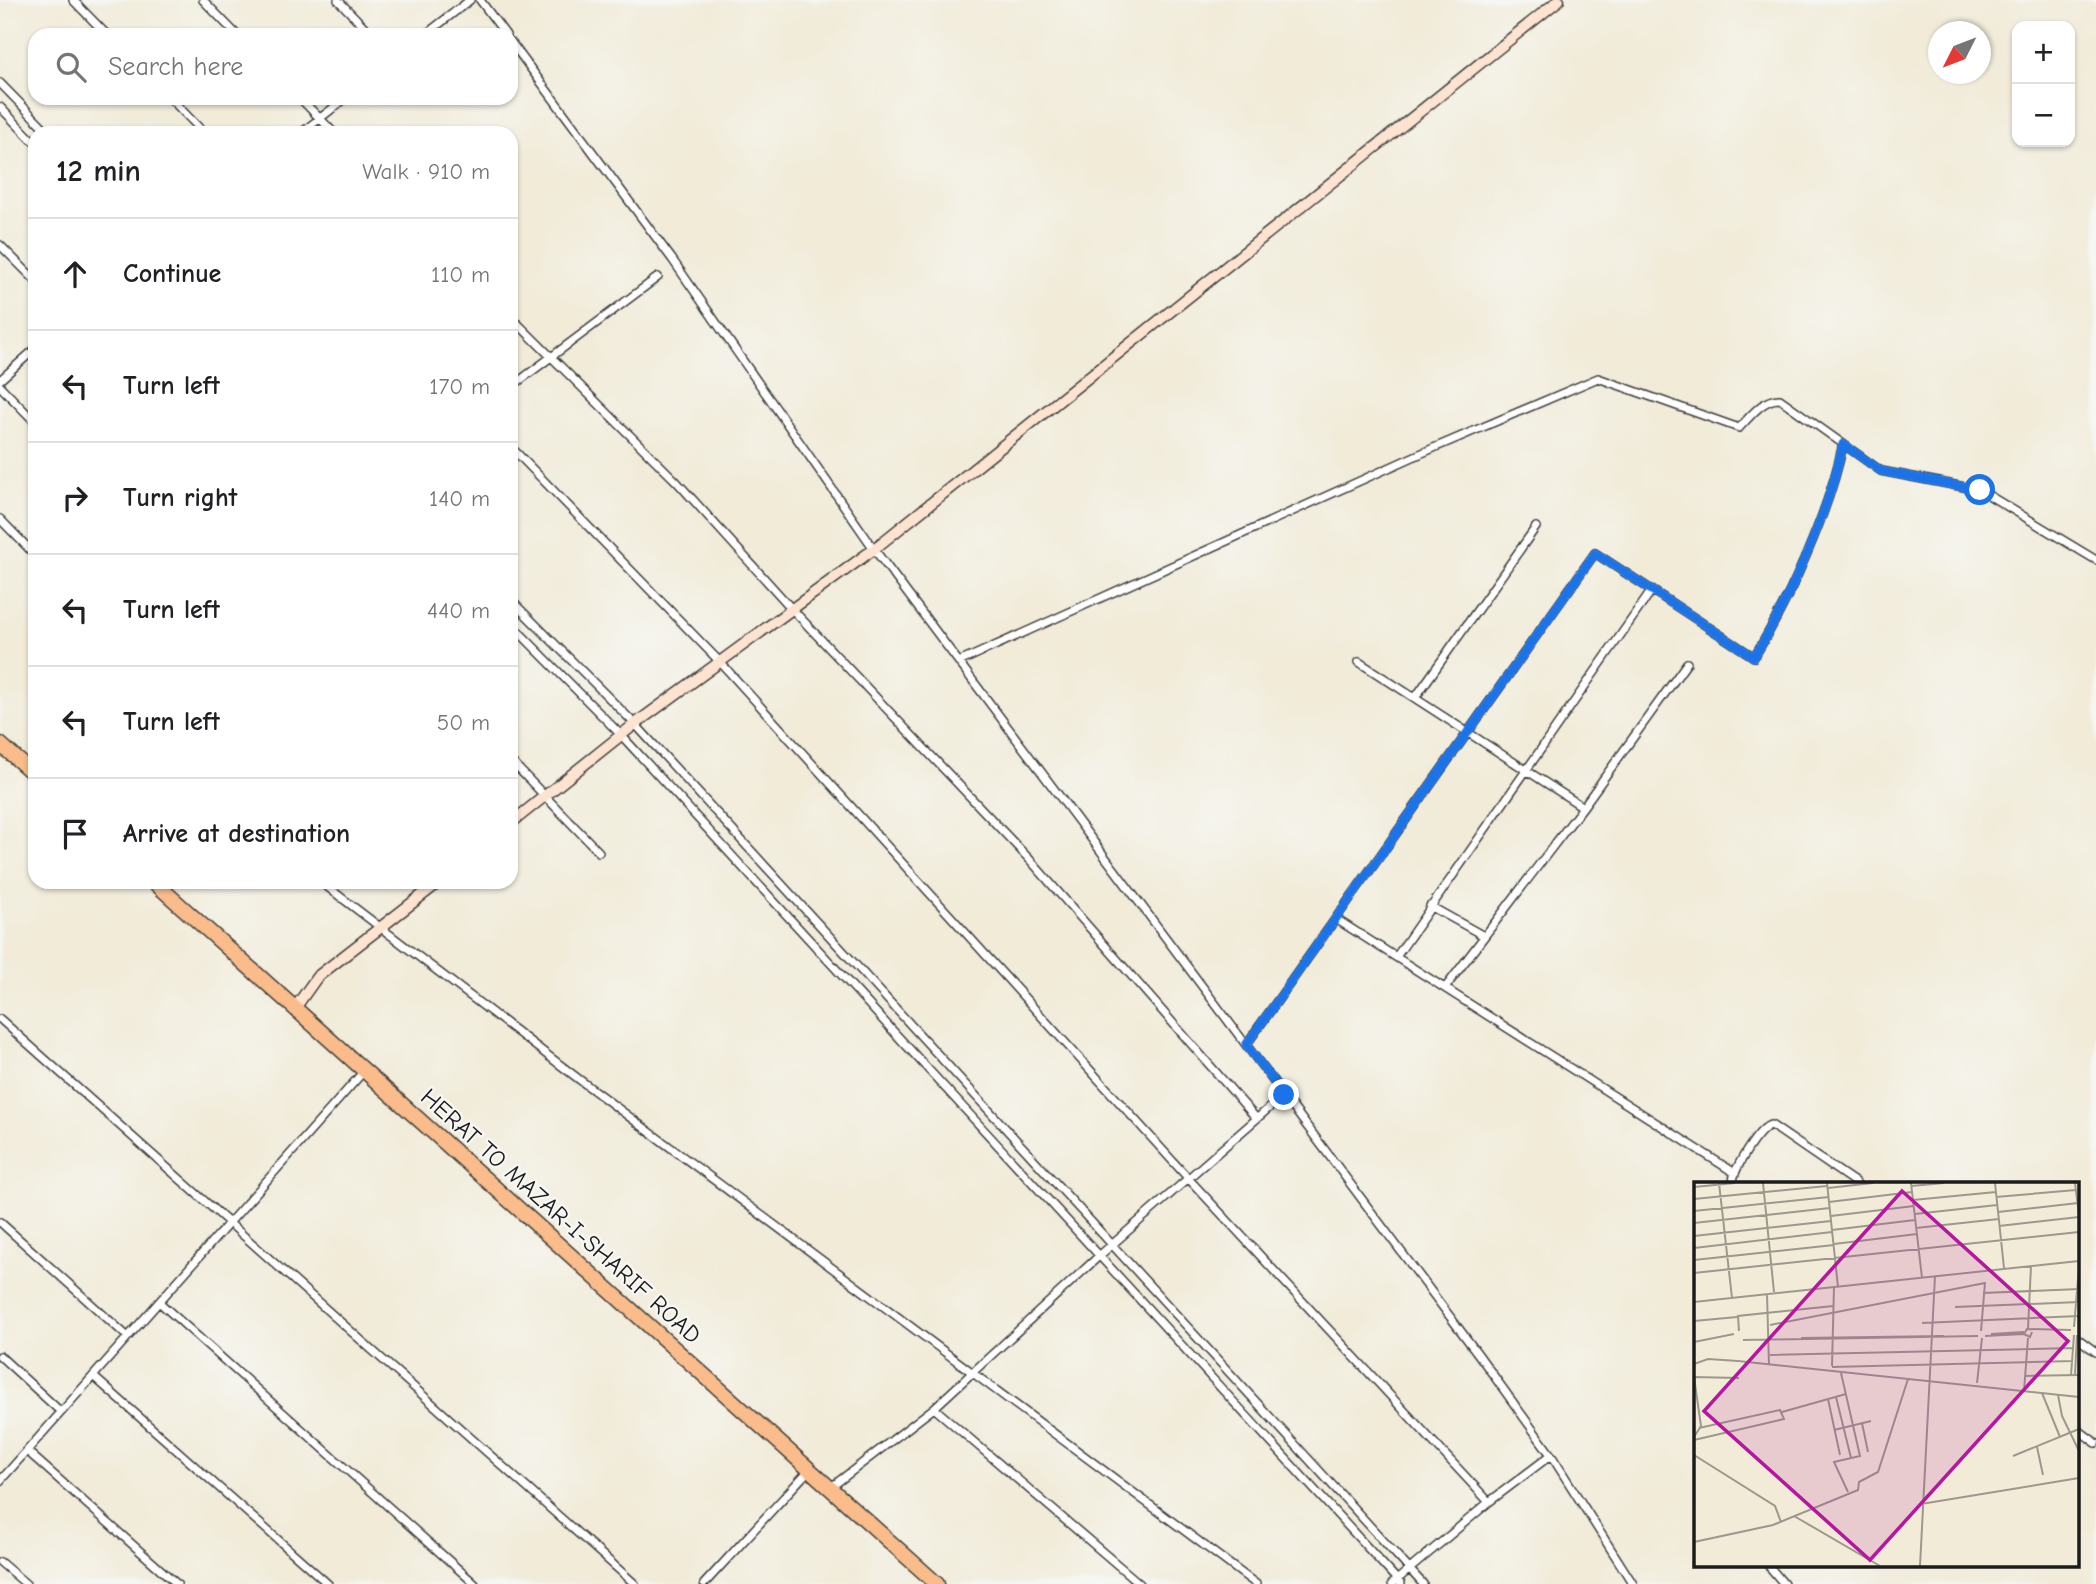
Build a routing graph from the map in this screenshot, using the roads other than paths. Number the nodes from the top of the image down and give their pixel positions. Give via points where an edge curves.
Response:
1 (73, 0) edge
2 (203, 0) edge
3 (338, 0) edge
4 (470, 0) edge
5 (480, 0) edge
6 (1559, 0) edge
7 (100, 28) edge
8 (230, 28) edge
9 (365, 28) edge
10 (434, 28) edge
11 (501, 28) edge
12 (518, 51) edge
13 (0, 83) edge
14 (177, 105) edge
15 (307, 105) edge
16 (337, 105) edge
17 (0, 107) edge
18 (320, 119) junction
19 (42, 126) edge
20 (197, 126) edge
21 (310, 126) edge
22 (327, 126) edge
23 (28, 136) edge
24 (0, 245) edge
25 (28, 274) edge
26 (658, 277) dead end
27 (518, 324) edge
28 (28, 355) edge
29 (551, 359) junction
30 (0, 380) edge
31 (518, 382) edge
32 (0, 386) edge
33 (28, 415) edge
34 (1843, 444) junction
35 (518, 454) edge
36 (0, 519) edge
37 (1536, 527) dead end
38 (28, 548) edge
39 (874, 549) junction
40 (2096, 559) edge
41 (1652, 590) junction
42 (518, 607) edge
43 (792, 609) junction
44 (518, 631) edge
45 (720, 662) junction
46 (959, 662) junction
47 (1359, 662) dead end
48 (1687, 663) dead end
49 (1415, 698) junction
50 (635, 724) junction
51 (1467, 733) junction
52 (622, 736) junction
53 (0, 744) edge
54 (518, 768) edge
55 (28, 769) edge
56 (1526, 770) junction
57 (545, 796) junction
58 (1583, 807) junction
59 (518, 817) edge
60 (599, 852) dead end
61 (162, 889) edge
62 (330, 889) edge
63 (430, 889) edge
64 (1430, 906) junction
65 (1336, 919) junction
66 (382, 928) junction
67 (1484, 936) junction
68 (1396, 957) junction
69 (1445, 988) junction
70 (295, 1008) junction
71 (0, 1019) edge
72 (1246, 1045) junction
73 (364, 1070) junction
74 (1284, 1095) junction
75 (1256, 1118) junction
76 (1735, 1173) junction
77 (1188, 1178) junction
78 (1733, 1182) edge
79 (1855, 1182) edge
80 (0, 1222) edge
81 (229, 1223) junction
82 (1113, 1244) junction
83 (1099, 1256) junction
84 (159, 1302) junction
85 (128, 1337) junction
86 (2078, 1339) edge
87 (2096, 1352) edge
88 (0, 1356) edge
89 (974, 1372) junction
90 (93, 1376) junction
91 (934, 1408) junction
92 (61, 1412) junction
93 (2078, 1430) edge
94 (2096, 1443) edge
95 (27, 1451) junction
96 (1551, 1455) junction
97 (810, 1469) junction
98 (0, 1481) edge
99 (830, 1488) junction
100 (1489, 1502) junction
101 (0, 1562) edge
102 (1769, 1566) edge
103 (1408, 1568) junction
104 (1397, 1582) edge
105 (26, 1584) edge
106 (177, 1584) edge
107 (328, 1584) edge
108 (475, 1584) edge
109 (635, 1584) edge
110 (704, 1584) edge
111 (937, 1584) edge
112 (1140, 1584) edge
113 (1256, 1584) edge
114 (1423, 1584) edge
115 (1633, 1584) edge
116 (1784, 1584) edge

1 - 7 street
2 - 8 street
3 - 9 street
4 - 10 street
5 - 11 street
6 - 39 street
12 - 39 street via 672,259
13 - 19 street
14 - 20 street
15 - 18 street
16 - 18 street
17 - 23 street
18 - 21 street
18 - 22 street
24 - 25 street
26 - 29 street
27 - 29 street
28 - 30 street
29 - 31 street
29 - 43 street via 677,482
32 - 33 street
34 - 40 street via 1881,471 1980,490
34 - 41 street via 1835,482 1771,629 1754,657
34 - 46 street via 1780,399 1759,407 1739,428 1598,378
35 - 45 street
36 - 38 street
37 - 49 street
39 - 43 street
39 - 46 street
41 - 51 street via 1595,553
41 - 56 street
42 - 50 street
43 - 45 street
43 - 75 street via 1031,861
44 - 52 street
45 - 50 street
45 - 77 street
46 - 72 street
47 - 49 street
48 - 58 street
49 - 51 street
50 - 52 street
50 - 82 street
51 - 56 street
51 - 65 street
52 - 57 street
52 - 83 street
53 - 55 highway
54 - 57 street
56 - 58 street
56 - 64 street
57 - 59 street
57 - 60 street
58 - 67 street
61 - 70 highway, HERAT TO MAZAR-I-SHARIF ROAD
62 - 66 street
63 - 66 street
64 - 67 street
64 - 68 street
65 - 68 street
65 - 72 street
66 - 70 street via 317,977
66 - 89 street
67 - 69 street
68 - 69 street
69 - 76 street
70 - 73 highway, HERAT TO MAZAR-I-SHARIF ROAD
71 - 81 street
72 - 74 street
73 - 81 street
73 - 97 highway, HERAT TO MAZAR-I-SHARIF ROAD
74 - 75 street
74 - 96 street
75 - 77 street
76 - 78 street
76 - 79 street via 1762,1129 1771,1125
77 - 82 street
77 - 100 street
80 - 85 street
81 - 84 street
81 - 109 street
82 - 83 street
82 - 103 street
83 - 89 street
83 - 104 street
84 - 85 street
84 - 108 street
85 - 90 street
86 - 87 street
88 - 92 street
89 - 91 street
89 - 113 street
90 - 92 street
90 - 107 street
91 - 99 street
91 - 112 street
92 - 95 street
93 - 94 street
95 - 98 street
95 - 106 street
96 - 100 street
96 - 115 street
97 - 99 highway, HERAT TO MAZAR-I-SHARIF ROAD
97 - 110 street
99 - 111 highway, HERAT TO MAZAR-I-SHARIF ROAD
100 - 103 street
101 - 105 street
102 - 116 street
103 - 104 street
103 - 114 street

